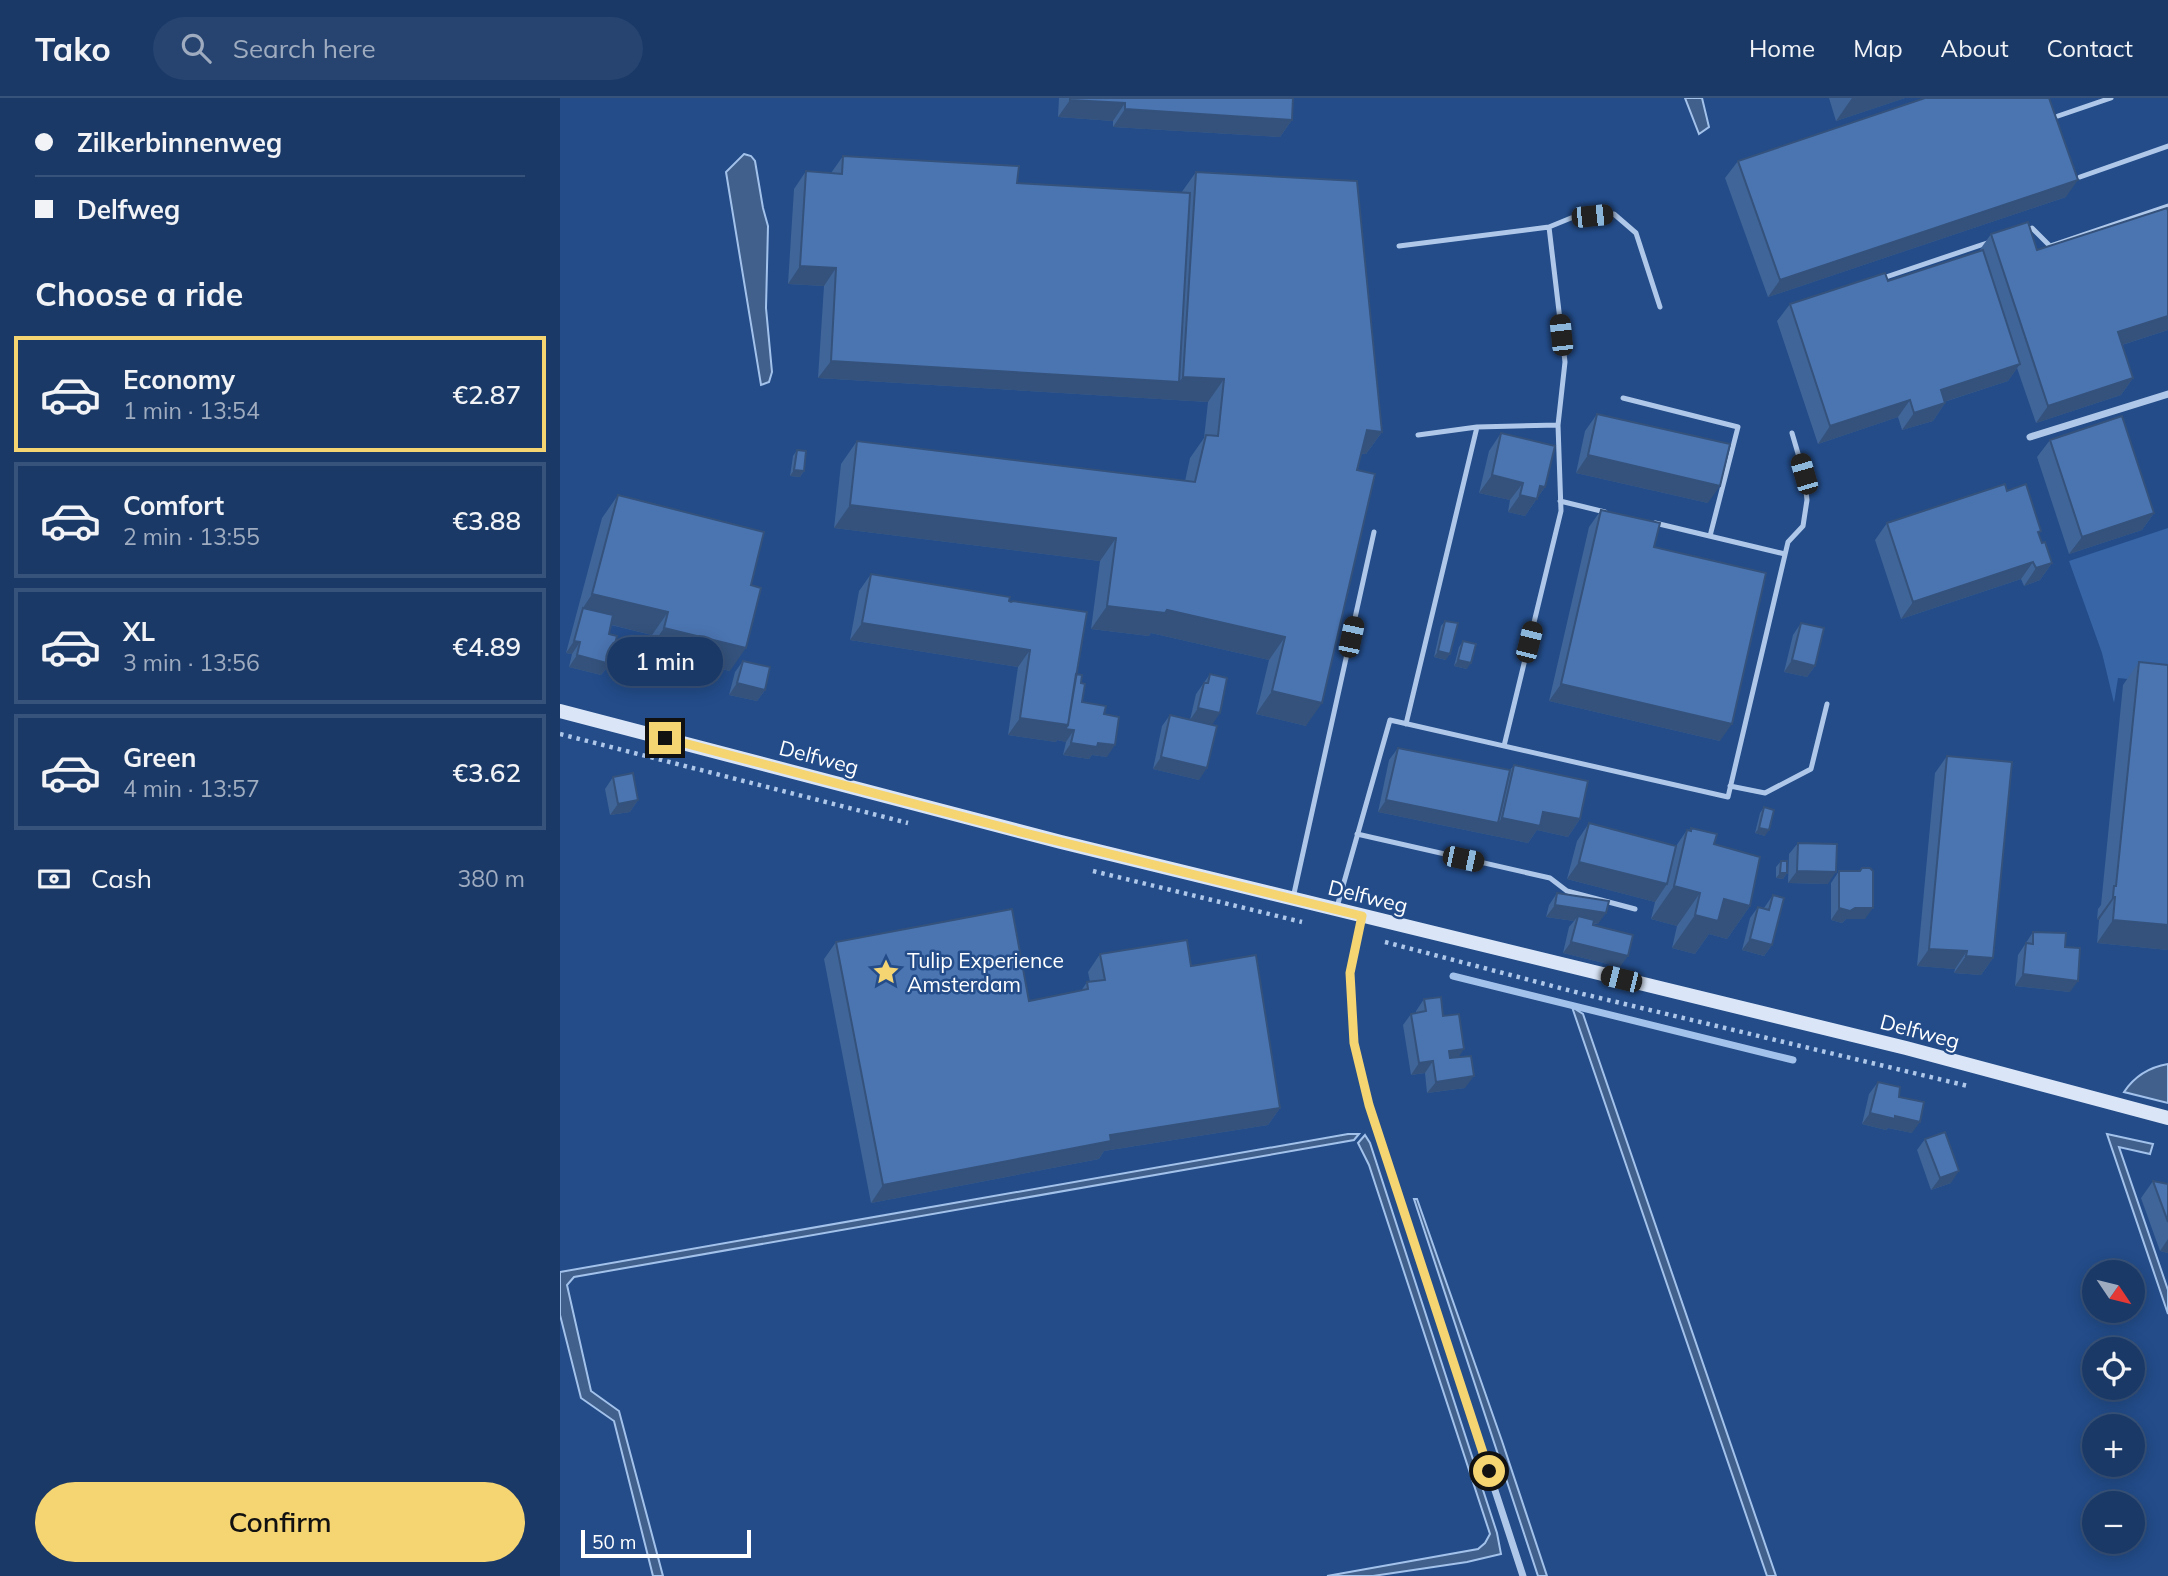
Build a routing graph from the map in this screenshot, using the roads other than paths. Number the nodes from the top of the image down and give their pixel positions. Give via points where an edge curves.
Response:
1 (2111, 98) edge
2 (2058, 116) edge
3 (2168, 146) edge
4 (2080, 177) edge
5 (2168, 206) edge
6 (1549, 228) junction
7 (2019, 233) edge
8 (1993, 242) edge
9 (1399, 246) dead end
10 (1874, 281) edge
11 (1660, 307) dead end
12 (2168, 394) edge
13 (1623, 398) dead end
14 (1558, 425) junction
15 (1477, 427) junction
16 (1792, 432) dead end
17 (1418, 435) dead end
18 (2031, 437) dead end
19 (1560, 501) junction
20 (1615, 514) edge
21 (1642, 520) edge
22 (1374, 532) dead end
23 (1710, 536) junction
24 (1785, 554) junction
25 (1827, 704) dead end
26 (560, 710) edge
27 (1406, 724) junction
28 (1503, 746) junction
29 (1730, 786) junction
30 (1357, 834) junction
31 (1293, 899) junction
32 (1635, 909) dead end
33 (1336, 910) junction
34 (1362, 916) junction
35 (2168, 1118) edge
36 (1523, 1576) edge

1 - 2 lane
3 - 4 lane
5 - 7 lane via 2050,246 2032,229
6 - 9 lane
6 - 11 lane via 1570,218 1614,214 1636,233
6 - 14 lane via 1564,362
8 - 10 lane
12 - 18 street
13 - 23 lane via 1738,427
14 - 15 lane
14 - 19 lane
15 - 17 lane
15 - 27 lane
16 - 24 lane via 1807,500 1803,526 1788,542
19 - 20 lane
19 - 28 lane
21 - 23 lane
22 - 31 lane
23 - 24 lane
24 - 29 lane
25 - 29 lane via 1811,769 1765,793
26 - 31 main road, Delfweg
27 - 28 lane
27 - 30 lane via 1390,720
28 - 29 lane via 1728,797
30 - 32 lane via 1550,878 1567,891
30 - 33 lane
31 - 33 main road, Delfweg
33 - 34 main road, Delfweg
34 - 35 main road, Delfweg via 1906,1048
34 - 36 street via 1350,973 1354,1043 1369,1105

